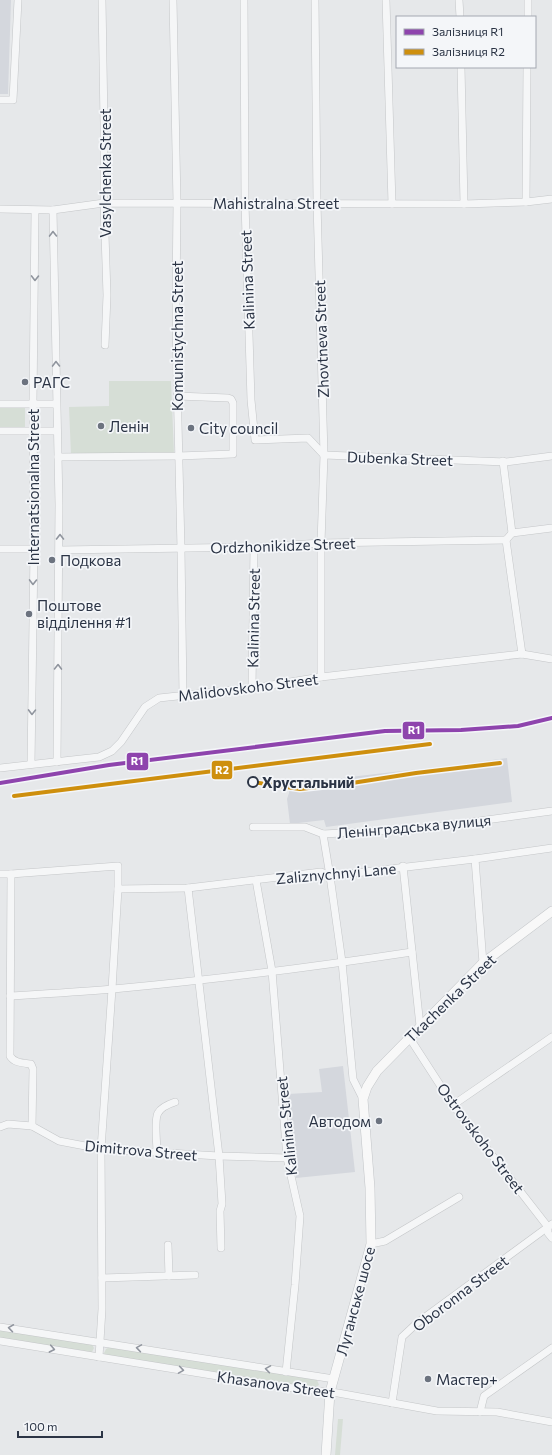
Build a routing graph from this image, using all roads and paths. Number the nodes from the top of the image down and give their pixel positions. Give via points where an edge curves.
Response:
1 (18, 0) edge
2 (102, 0) edge
3 (173, 0) edge
4 (244, 0) edge
5 (316, 0) edge
6 (386, 0) edge
7 (459, 0) edge
8 (528, 0) edge
9 (460, 16) edge
10 (528, 16) edge
11 (461, 68) edge
12 (527, 68) edge
13 (0, 100) edge
14 (552, 199) edge
15 (526, 202) junction
16 (104, 203) junction
17 (177, 203) junction
18 (245, 203) junction
19 (317, 203) junction
20 (392, 204) junction
21 (464, 204) junction
22 (0, 209) edge
23 (53, 210) junction
24 (35, 211) junction
25 (105, 345) dead end
26 (177, 396) junction
27 (0, 404) edge
28 (33, 404) junction
29 (56, 404) junction
30 (0, 431) edge
31 (34, 431) junction
32 (57, 431) junction
33 (324, 455) junction
34 (178, 456) junction
35 (552, 456) edge
36 (58, 457) junction
37 (503, 461) junction
38 (552, 528) edge
39 (512, 533) junction
40 (506, 540) junction
41 (321, 543) junction
42 (254, 547) junction
43 (0, 549) edge
44 (34, 549) junction
45 (181, 549) junction
46 (60, 550) junction
47 (522, 654) junction
48 (552, 659) edge
49 (321, 677) junction
50 (252, 688) junction
51 (183, 696) junction
52 (57, 762) junction
53 (31, 764) junction
54 (0, 768) edge
55 (552, 811) edge
56 (253, 826) dead end
57 (323, 834) junction
58 (552, 848) edge
59 (474, 859) junction
60 (403, 866) junction
61 (0, 874) edge
62 (11, 874) junction
63 (330, 876) junction
64 (256, 880) junction
65 (188, 888) junction
66 (118, 889) junction
67 (552, 911) edge
68 (412, 952) junction
69 (342, 962) junction
70 (483, 963) junction
71 (272, 971) junction
72 (199, 980) junction
73 (112, 989) junction
74 (10, 996) junction
75 (420, 1026) junction
76 (409, 1037) junction
77 (552, 1037) edge
78 (362, 1099) junction
79 (174, 1102) dead end
80 (453, 1105) junction
81 (32, 1126) junction
82 (0, 1127) edge
83 (101, 1149) junction
84 (157, 1152) junction
85 (219, 1156) junction
86 (287, 1158) junction
87 (459, 1197) dead end
88 (550, 1226) edge
89 (552, 1238) edge
90 (371, 1244) junction
91 (168, 1245) dead end
92 (221, 1248) dead end
93 (195, 1275) dead end
94 (169, 1276) junction
95 (102, 1278) junction
96 (0, 1327) edge
97 (0, 1341) edge
98 (99, 1342) junction
99 (552, 1348) edge
100 (98, 1357) junction
101 (286, 1372) junction
102 (334, 1379) junction
103 (330, 1392) junction
104 (392, 1403) junction
105 (480, 1412) junction
106 (552, 1422) edge
107 (326, 1455) edge

1 - 13 street via 13,100
2 - 16 street, Vasylchenka Street
3 - 17 street, Komunistychna Street
4 - 18 street, Kalinina Street
5 - 19 street, Zhovtneva Street
6 - 20 street
7 - 9 street
8 - 10 street
11 - 21 street
12 - 15 street
14 - 15 street, Mahistralna Street
15 - 21 street, Mahistralna Street
16 - 17 street, Mahistralna Street
16 - 23 street, Mahistralna Street
16 - 25 street, Vasylchenka Street
17 - 18 street, Mahistralna Street
17 - 26 street, Komunistychna Street
18 - 19 street, Mahistralna Street
18 - 33 street, Kalinina Street via 251,400 255,440 308,438
19 - 20 street, Mahistralna Street
19 - 33 street, Zhovtneva Street
20 - 21 street, Mahistralna Street
22 - 24 street, Mahistralna Street
23 - 24 street, Mahistralna Street
29 -> 23 street, Internatsionalna Street
24 -> 28 street, Internatsionalna Street
26 - 34 street, Komunistychna Street
26 - 34 street via 228,398 233,404 233,454
27 - 28 street
28 - 29 street
28 - 31 street, Internatsionalna Street
29 - 32 street, Internatsionalna Street
30 - 31 street
31 - 32 street
31 - 44 street, Internatsionalna Street
32 - 36 street, Internatsionalna Street
33 - 37 street, Dubenka Street
33 - 41 street, Zhovtneva Street
34 - 36 street
34 - 45 street, Komunistychna Street
35 - 37 street, Dubenka Street
46 -> 36 street, Internatsionalna Street
37 - 39 street
38 - 39 street
39 - 40 street
40 - 41 street, Ordzhonikidze Street
40 - 47 street
41 - 42 street, Ordzhonikidze Street
41 - 49 street, Zhovtneva Street
42 - 45 street, Ordzhonikidze Street
42 - 50 street, Kalinina Street
43 - 44 street
44 -> 53 street, Internatsionalna Street
45 - 46 street, Ordzhonikidze Street
45 - 51 street, Komunistychna Street
52 -> 46 street, Internatsionalna Street
47 - 48 street, Malidovskoho Street
47 - 49 street, Malidovskoho Street
49 - 50 street, Malidovskoho Street
50 - 51 street, Malidovskoho Street
51 - 52 street, Malidovskoho Street via 159,698 145,707 122,742 112,751 99,757
52 - 53 street, Malidovskoho Street
53 - 54 street, Malidovskoho Street
55 - 57 street, Ленінградська вулиця via 420,829
56 - 57 street, Ленінградська вулиця via 305,827
57 - 63 street
58 - 59 street, Zaliznychnyi Lane
59 - 60 street, Zaliznychnyi Lane
59 - 70 street
60 - 63 street, Zaliznychnyi Lane
60 - 68 street
61 - 62 street
62 - 66 street via 118,866
62 - 74 street
63 - 64 street, Zaliznychnyi Lane via 321,872
63 - 69 street
64 - 65 street, Zaliznychnyi Lane
64 - 71 street, Kalinina Street
65 - 66 street, Zaliznychnyi Lane
65 - 72 street
66 - 73 street
67 - 70 main road, Tkachenka Street
68 - 69 street
68 - 75 street
69 - 71 street
69 - 78 street via 353,1079
70 - 75 main road, Tkachenka Street
71 - 72 street
71 - 86 street, Kalinina Street
72 - 73 street
72 - 85 street
73 - 74 street
73 - 83 street
74 - 81 street via 10,1056 19,1062 31,1064 33,1069
75 - 76 main road, Tkachenka Street
76 - 78 main road, Tkachenka Street via 378,1071
76 - 80 street, Ostrovskoho Street
77 - 80 street
78 - 90 main road, Луганське шосе via 370,1188
79 - 84 street via 158,1113
80 - 88 street, Ostrovskoho Street
81 - 82 street, Dimitrova Street via 8,1124
81 - 83 street, Dimitrova Street via 59,1141
83 - 84 street, Dimitrova Street
83 - 95 street
84 - 85 street, Dimitrova Street
85 - 86 street, Dimitrova Street
85 - 92 street
86 - 101 street, Kalinina Street via 300,1216
87 - 90 street via 385,1241
88 - 89 street, Ostrovskoho Street via 548,1233
88 - 104 street, Oboronna Street via 417,1323 402,1337
90 - 102 main road, Луганське шосе
91 - 94 street
93 - 94 street
94 - 95 street
95 - 98 street
98 -> 96 street, Khasanova Street
97 -> 100 street, Khasanova Street
98 - 100 street
101 -> 98 street, Khasanova Street
99 - 105 street via 484,1396
100 -> 103 street, Khasanova Street
101 - 102 street, Khasanova Street
102 - 103 main road, Луганське шосе
103 - 104 street, Khasanova Street
103 - 107 main road, Луганське шосе
104 - 105 street, Khasanova Street via 437,1411
105 - 106 street, Khasanova Street via 497,1412

